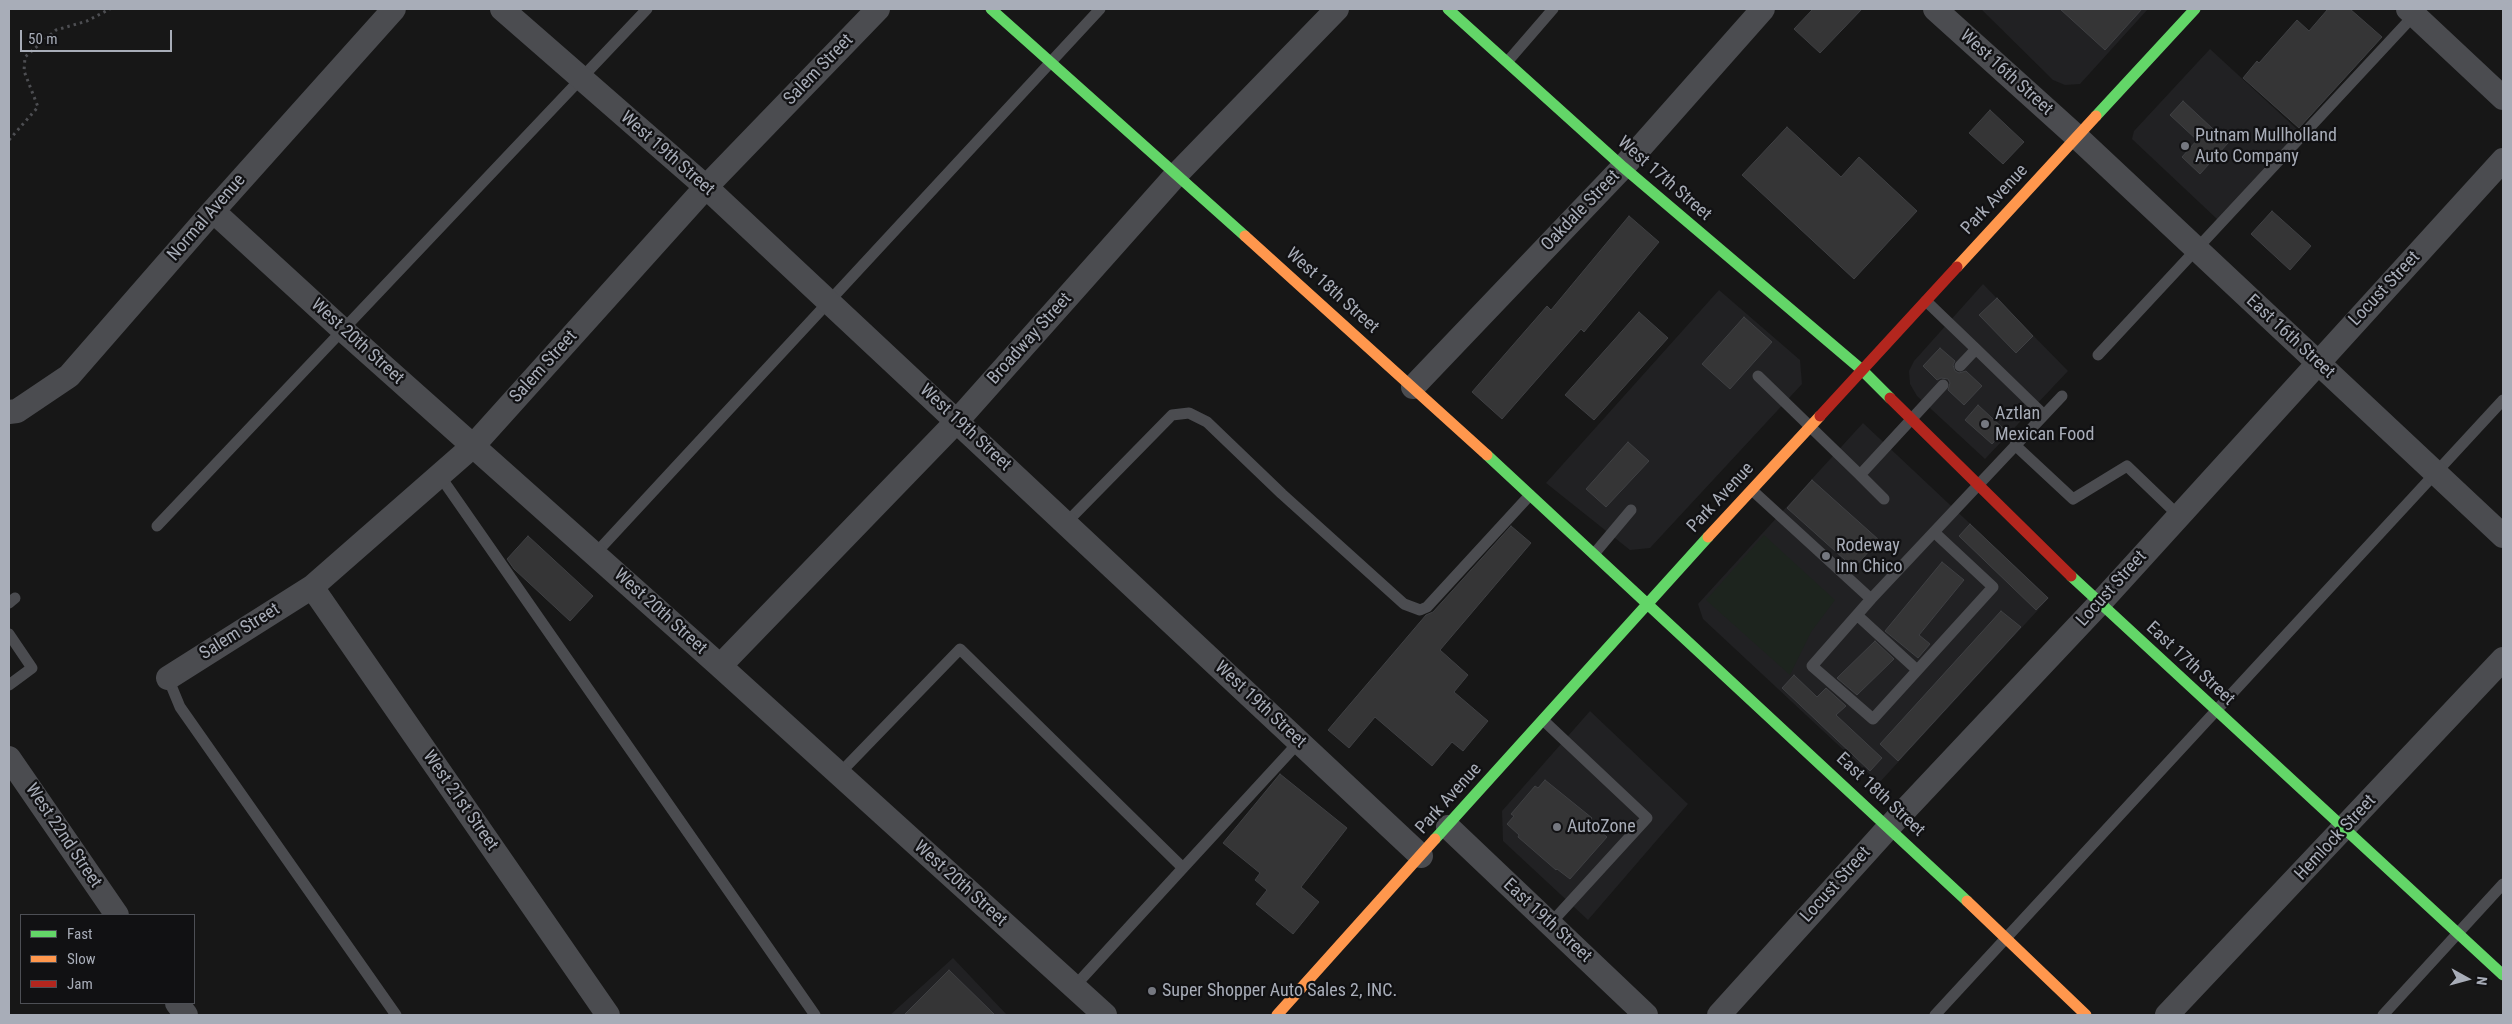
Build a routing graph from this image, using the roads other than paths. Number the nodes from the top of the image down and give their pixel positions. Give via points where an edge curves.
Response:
1 (394, 9) edge
2 (502, 9) edge
3 (647, 9) edge
4 (878, 9) edge
5 (991, 9) edge
6 (1100, 9) edge
7 (1337, 9) edge
8 (1448, 9) edge
9 (1553, 9) edge
10 (1763, 9) edge
11 (1935, 9) edge
12 (2195, 9) edge
13 (2414, 11) edge
14 (1508, 60) junction
15 (1051, 63) junction
16 (581, 78) junction
17 (2503, 98) edge
18 (2077, 137) junction
19 (2503, 160) edge
20 (1623, 167) junction
21 (1176, 175) junction
22 (706, 187) junction
23 (213, 210) junction
24 (2196, 249) junction
25 (1926, 301) junction
26 (829, 302) junction
27 (344, 331) junction
28 (1976, 349) junction
29 (2098, 355) dead end
30 (2318, 362) junction
31 (1960, 366) dead end
32 (1862, 370) junction
33 (1758, 376) dead end
34 (1942, 385) dead end
35 (1413, 387) junction
36 (2062, 396) dead end
37 (2503, 400) edge
38 (9, 412) edge
39 (2044, 415) junction
40 (1913, 419) junction
41 (957, 421) junction
42 (1811, 426) junction
43 (473, 446) junction
44 (2015, 446) junction
45 (2436, 473) junction
46 (1860, 475) junction
47 (440, 476) junction
48 (1979, 485) junction
49 (1753, 491) junction
50 (1530, 495) junction
51 (1884, 500) dead end
52 (1631, 510) dead end
53 (2179, 516) junction
54 (1066, 523) junction
55 (156, 526) dead end
56 (1934, 532) junction
57 (2503, 536) edge
58 (595, 554) junction
59 (1594, 554) junction
60 (312, 587) junction
61 (1870, 599) junction
62 (1647, 604) junction
63 (2099, 604) junction
64 (1857, 615) junction
65 (9, 634) edge
66 (2503, 659) edge
67 (720, 666) junction
68 (1917, 670) junction
69 (168, 678) joint
70 (9, 685) edge
71 (2216, 712) junction
72 (1543, 720) junction
73 (1299, 742) junction
74 (9, 758) edge
75 (839, 774) junction
76 (1448, 827) junction
77 (1889, 827) junction
78 (2344, 830) junction
79 (1421, 856) junction
80 (1183, 868) junction
81 (2503, 884) edge
82 (116, 914) edge
83 (1550, 924) junction
84 (2458, 934) junction
85 (2006, 939) junction
86 (2503, 975) edge
87 (1074, 987) junction
88 (178, 1004) edge
89 (186, 1015) edge
90 (396, 1015) edge
91 (608, 1015) edge
92 (815, 1015) edge
93 (1105, 1015) edge
94 (1277, 1015) edge
95 (1646, 1015) edge
96 (1719, 1015) edge
97 (1936, 1015) edge
98 (2086, 1015) edge
99 (2167, 1015) edge
100 (2383, 1015) edge

1 - 23 street, Normal Avenue
2 - 16 street, West 19th Street
3 - 16 lane
4 - 22 street, Salem Street
5 - 15 street, West 18th Street
6 - 15 lane
7 - 21 street, Broadway Street
8 - 14 street, West 17th Street
9 - 14 lane
10 - 20 street, Oakdale Street
11 - 18 street, West 16th Street
12 - 18 street, Park Avenue via 2181,17
13 - 17 street
13 - 24 lane
14 - 20 street, West 17th Street
15 - 21 street, West 18th Street
15 - 26 lane
16 - 22 street, West 19th Street
16 - 27 lane
18 - 24 street, East 16th Street
18 - 25 street, Park Avenue
19 - 30 street, Locust Street
20 - 32 street, West 17th Street
20 - 35 street, Oakdale Street
21 - 35 street, West 18th Street
21 - 41 street, Broadway Street
22 - 26 street, West 19th Street
22 - 43 street, Salem Street
23 - 27 street, West 20th Street
23 - 38 street, Normal Avenue via 69,376 17,411
24 - 29 lane
24 - 30 street, East 16th Street
25 - 28 lane
25 - 32 street, Park Avenue
26 - 41 street, West 19th Street
26 - 58 lane
27 - 43 street, West 20th Street
27 - 55 lane
28 - 31 lane
28 - 39 lane
30 - 45 street, East 16th Street
30 - 53 street, Locust Street
32 - 40 street, East 17th Street
32 - 42 street, Park Avenue
33 - 42 lane
34 - 40 lane
35 - 50 street, West 18th Street
36 - 39 lane
37 - 45 lane
39 - 44 lane
40 - 46 lane
40 - 48 street, East 17th Street
41 - 54 street, West 19th Street
41 - 67 street, Broadway Street
42 - 46 lane
42 - 49 street, Park Avenue
43 - 47 street, Salem Street
43 - 58 street, West 20th Street
44 - 48 lane
44 - 53 lane via 2073,500 2127,466
45 - 57 street, East 16th Street
45 - 71 lane
46 - 51 lane
47 - 60 street, Salem Street
47 - 92 lane
48 - 56 lane
48 - 63 street, East 17th Street
49 - 61 lane
49 - 62 street, Park Avenue
50 - 54 lane via 1427,607 1420,610 1404,604 1207,422 1189,413 1172,415
50 - 59 street, West 18th Street
52 - 59 lane
53 - 63 street, Locust Street
54 - 73 street, West 19th Street
56 - 61 lane
56 - 68 lane via 1993,587
58 - 67 street, West 20th Street
59 - 62 street, West 18th Street
60 - 69 street, Salem Street
60 - 91 street, West 21st Street
61 - 64 lane
62 - 72 street, Park Avenue
62 - 77 street, East 18th Street
63 - 71 street, East 17th Street
63 - 77 street, Locust Street
64 - 68 lane
64 - 68 lane via 1812,666 1872,719
65 - 70 lane via 32,668
66 - 78 street, Hemlock Street
67 - 75 street, West 20th Street
69 - 90 lane via 180,708
71 - 78 street, East 17th Street
71 - 85 lane
72 - 76 street, Park Avenue
72 - 83 lane via 1647,818
73 - 79 street, West 19th Street
73 - 80 lane
74 - 82 street, West 22nd Street
75 - 80 lane via 960,649
75 - 87 street, West 20th Street
76 - 79 street, Park Avenue
76 - 83 street, East 19th Street
77 - 85 street, East 18th Street
77 - 96 street, Locust Street
78 - 84 street, East 17th Street
78 - 99 street, Hemlock Street
79 - 94 street, Park Avenue
80 - 87 lane
81 - 84 lane
83 - 95 street, East 19th Street
84 - 86 street, East 17th Street
84 - 100 lane
85 - 97 lane
85 - 98 street, East 18th Street
87 - 93 street, West 20th Street
88 - 89 street

